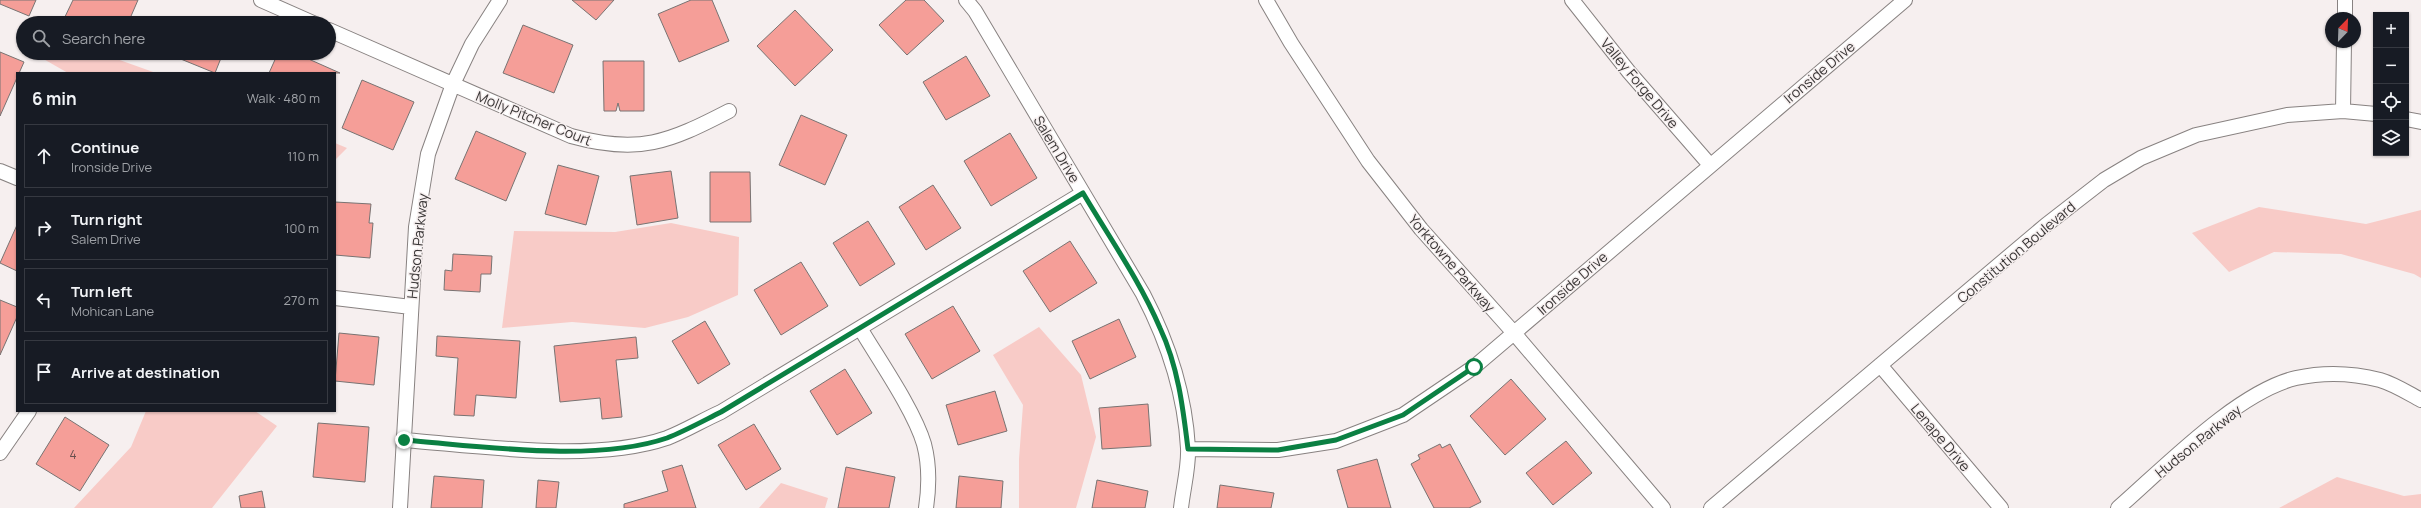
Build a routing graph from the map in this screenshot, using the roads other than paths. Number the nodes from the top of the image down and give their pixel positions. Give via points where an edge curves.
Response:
1 (261, 0) edge
2 (500, 0) edge
3 (966, 0) edge
4 (1266, 0) edge
5 (1572, 0) edge
6 (1905, 0) edge
7 (2345, 0) edge
8 (2345, 12) edge
9 (298, 16) edge
10 (336, 33) edge
11 (2344, 48) edge
12 (453, 84) junction
13 (729, 110) dead end
14 (2343, 111) junction
15 (2373, 114) edge
16 (2409, 120) edge
17 (2421, 122) edge
18 (1710, 164) junction
19 (0, 171) edge
20 (16, 178) edge
21 (1083, 193) junction
22 (336, 298) edge
23 (411, 307) junction
24 (860, 328) junction
25 (1514, 333) junction
26 (1880, 365) junction
27 (2421, 400) edge
28 (28, 412) edge
29 (404, 440) junction
30 (1188, 449) junction
31 (0, 453) edge
32 (400, 508) edge
33 (926, 508) edge
34 (1181, 508) edge
35 (1663, 508) edge
36 (1711, 508) edge
37 (2001, 508) edge
38 (2118, 508) edge

1 - 9 street
2 - 12 street, Hudson Parkway via 472,44
3 - 21 street, Salem Drive
4 - 25 street, Yorktowne Parkway via 1368,161 1421,229
5 - 18 street, Valley Forge Drive via 1629,72
6 - 18 street, Ironside Drive
7 - 8 street
10 - 12 street, Molly Pitcher Court
11 - 14 street
12 - 13 street, Molly Pitcher Court via 571,136 602,144 635,146 671,139
12 - 23 street, Hudson Parkway via 428,154 416,227
14 - 15 street, Constitution Boulevard
14 - 26 street, Constitution Boulevard via 2287,115 2245,123 2196,135 2141,158 2104,180 2046,225
16 - 17 street
18 - 25 street, Ironside Drive
19 - 20 street
21 - 24 street
21 - 30 street, Salem Drive via 1161,328 1182,403
22 - 23 street
23 - 29 street, Hudson Parkway
24 - 29 street via 721,412 666,438 620,448 553,451
24 - 33 street via 924,443 927,465
25 - 30 street, Ironside Drive via 1474,367 1403,415 1336,440 1278,450
25 - 35 street, Yorktowne Parkway
26 - 36 street, Constitution Boulevard
26 - 37 street, Lenape Drive
27 - 38 street, Hudson Parkway via 2381,381 2356,375 2326,374 2295,379 2258,394 2229,413
28 - 31 street
29 - 32 street, Hudson Parkway
30 - 34 street, Salem Drive

